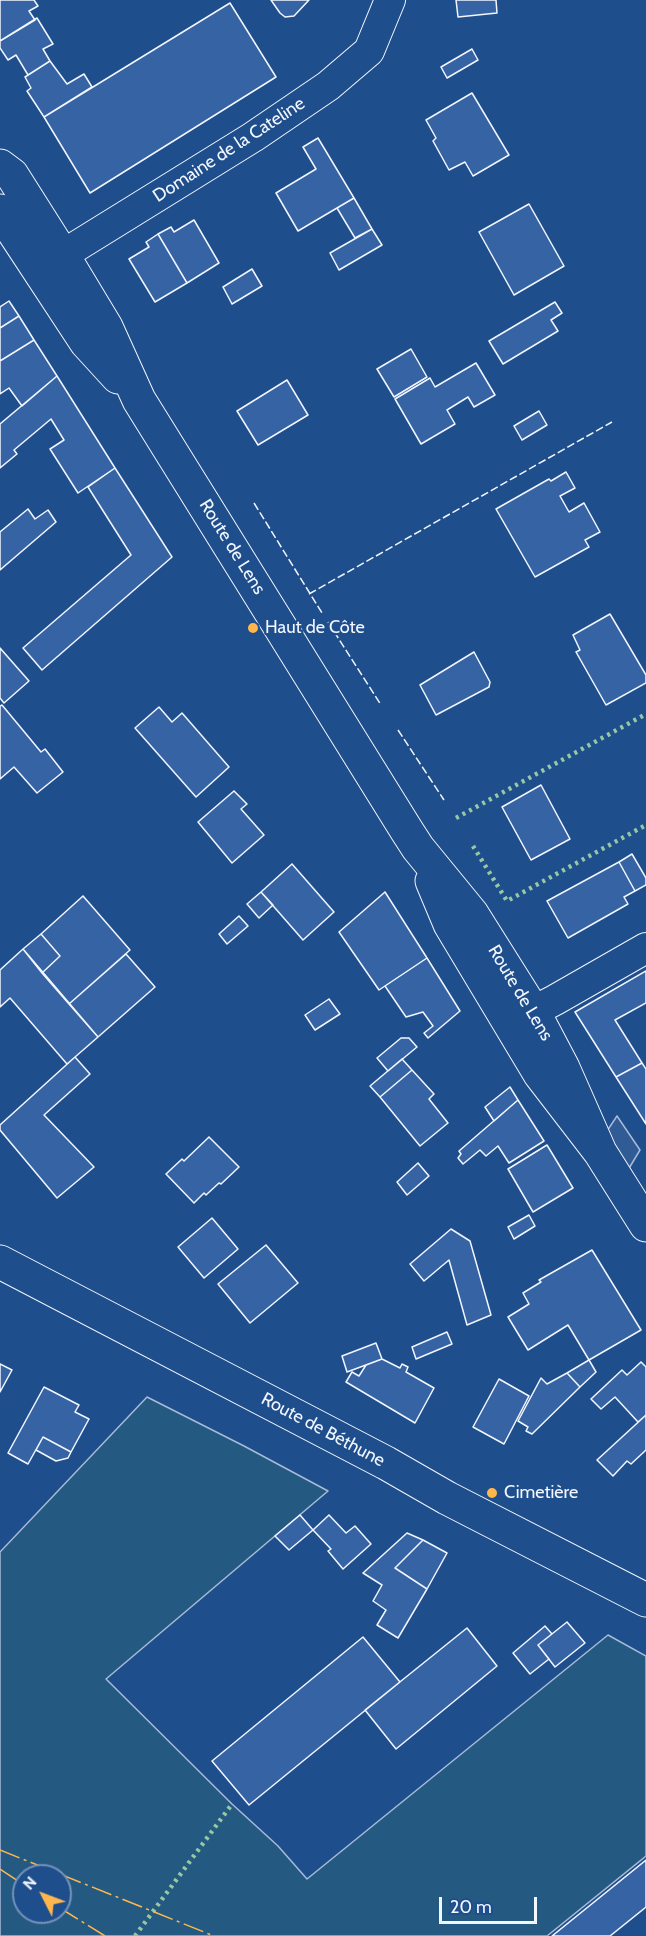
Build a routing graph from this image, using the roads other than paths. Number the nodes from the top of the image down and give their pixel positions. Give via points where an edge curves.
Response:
1 (390, 0) edge
2 (0, 166) edge
3 (0, 211) edge
4 (50, 262) junction
5 (646, 948) edge
6 (521, 1017) junction
7 (646, 1226) edge
8 (0, 1262) edge
9 (646, 1600) edge

1 - 4 street, Domaine de la Cateline via 369,51 328,86
2 - 4 main road, Route de Lens via 12,175
3 - 4 main road, Route de Lens
4 - 6 main road, Route de Lens via 106,327 139,400 418,848 450,924
5 - 6 street
6 - 7 main road, Route de Lens via 540,1074 600,1152
8 - 9 main road, Route de Béthune

